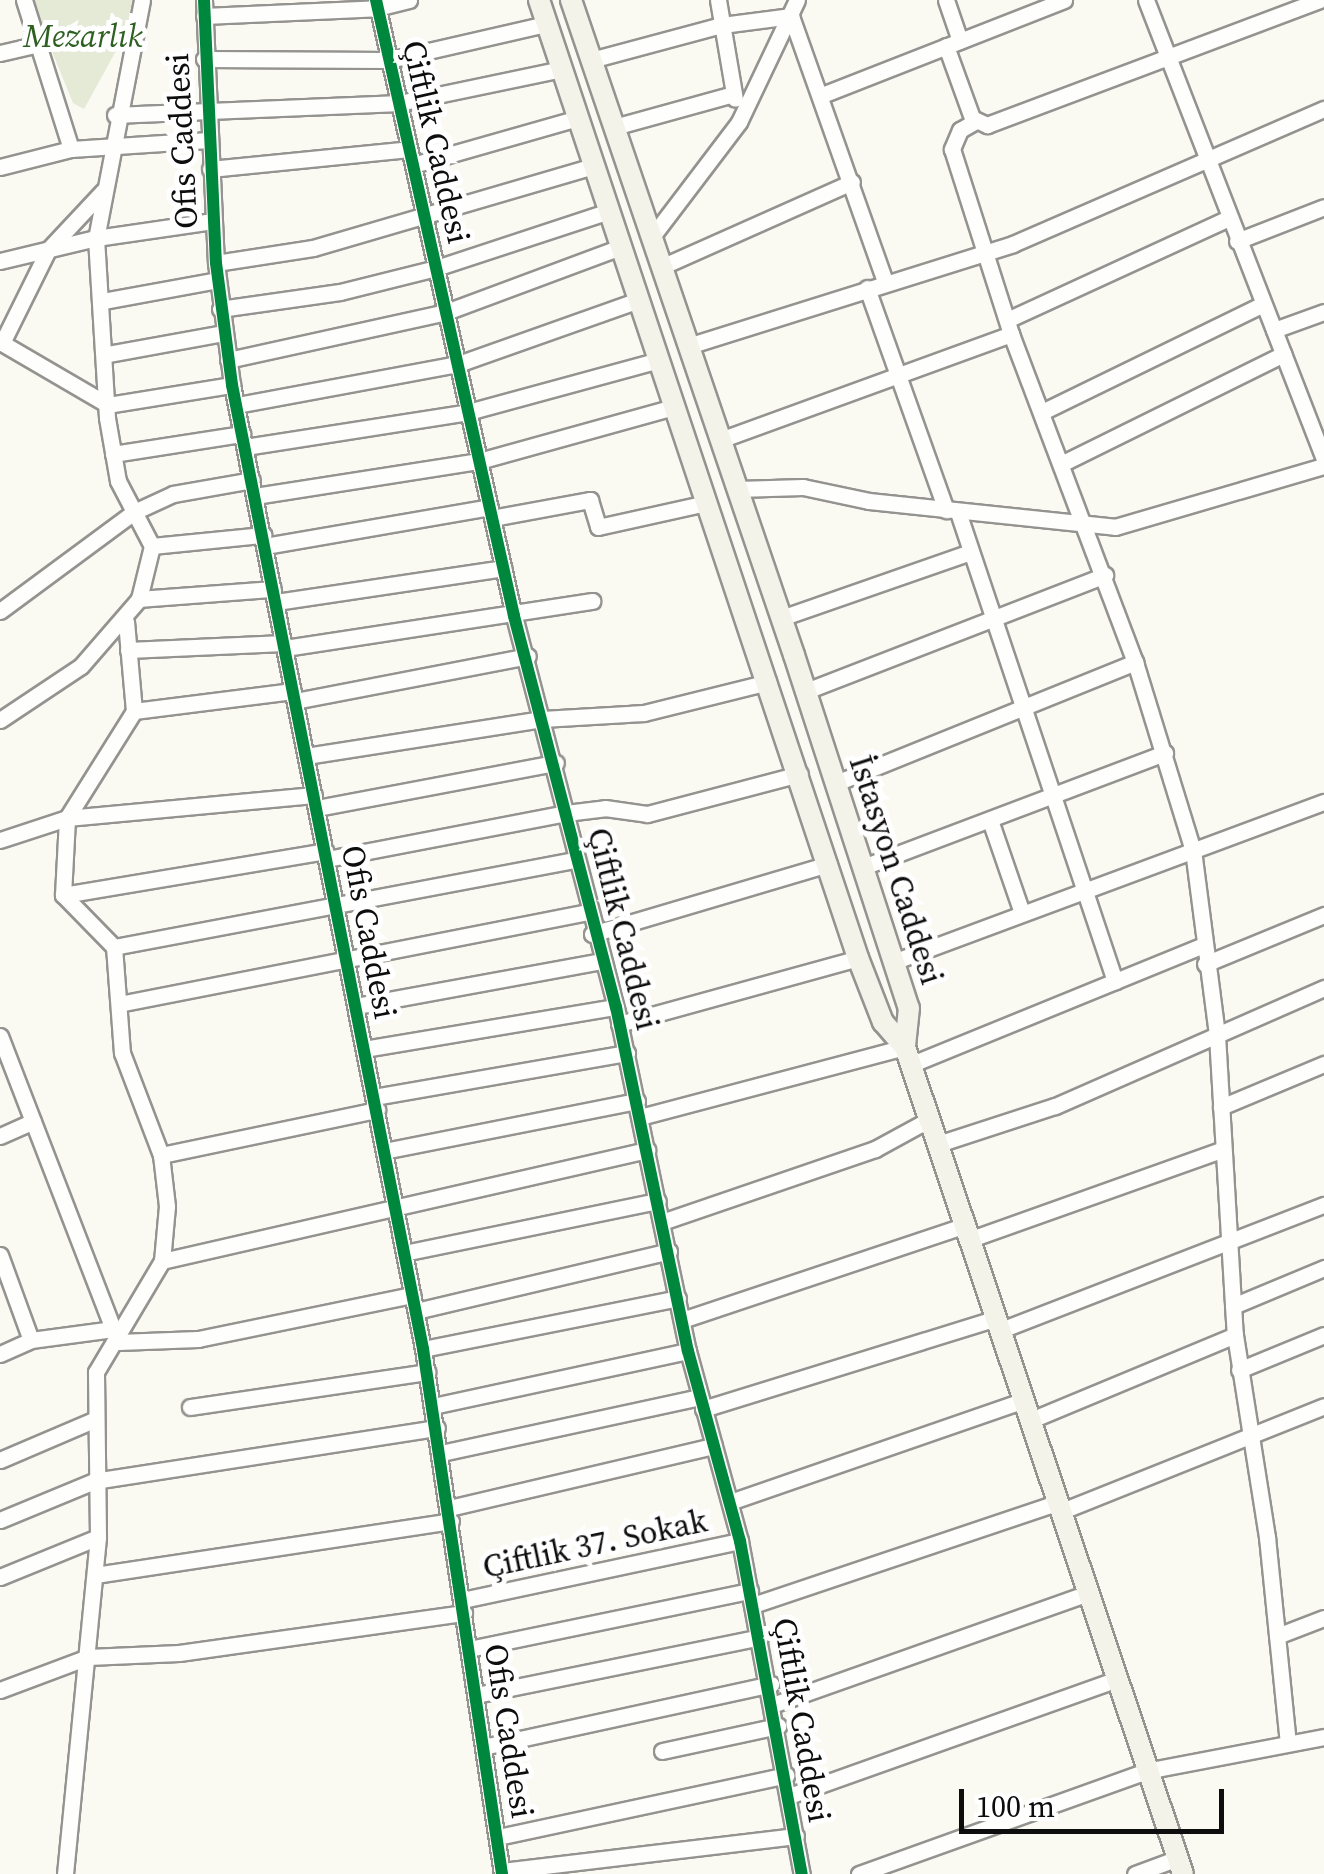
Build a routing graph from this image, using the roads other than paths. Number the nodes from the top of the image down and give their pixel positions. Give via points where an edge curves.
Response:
1 (24, 0) edge
2 (142, 0) edge
3 (409, 0) edge
4 (538, 0) edge
5 (570, 0) edge
6 (718, 0) edge
7 (946, 0) edge
8 (1064, 0) edge
9 (1146, 0) edge
10 (1318, 0) edge
11 (377, 4) edge
12 (204, 8) edge
13 (794, 8) edge
14 (546, 24) junction
15 (722, 25) junction
16 (40, 44) junction
17 (953, 44) junction
18 (0, 54) edge
19 (1167, 57) junction
20 (204, 59) junction
21 (389, 60) junction
22 (591, 60) junction
23 (562, 69) junction
24 (734, 94) junction
25 (822, 94) junction
26 (399, 103) junction
27 (1324, 109) edge
28 (207, 114) junction
29 (115, 115) junction
30 (578, 118) junction
31 (739, 122) junction
32 (974, 122) junction
33 (614, 127) junction
34 (209, 140) junction
35 (71, 149) junction
36 (110, 150) junction
37 (411, 157) junction
38 (1203, 158) junction
39 (0, 166) edge
40 (594, 166) junction
41 (210, 168) junction
42 (852, 182) junction
43 (104, 190) junction
44 (1324, 207) edge
45 (609, 210) junction
46 (424, 216) junction
47 (1228, 219) junction
48 (214, 221) junction
49 (96, 238) junction
50 (651, 238) junction
51 (1237, 240) junction
52 (621, 248) junction
53 (48, 250) junction
54 (987, 253) junction
55 (0, 261) edge
56 (661, 266) junction
57 (436, 268) junction
58 (216, 272) junction
59 (885, 280) junction
60 (867, 288) junction
61 (639, 300) junction
62 (103, 301) junction
63 (1263, 304) junction
64 (220, 309) junction
65 (446, 312) junction
66 (1324, 312) edge
67 (1009, 327) junction
68 (1274, 330) junction
69 (224, 333) junction
70 (1, 345) edge
71 (688, 346) junction
72 (108, 354) junction
73 (1284, 354) junction
74 (228, 360) junction
75 (659, 360) junction
76 (458, 364) junction
77 (900, 376) junction
78 (232, 384) junction
79 (108, 405) junction
80 (237, 405) junction
81 (674, 407) junction
82 (1044, 410) junction
83 (468, 412) junction
84 (244, 440) junction
85 (720, 440) junction
86 (113, 454) junction
87 (1324, 458) edge
88 (479, 461) junction
89 (1063, 462) junction
90 (1324, 466) edge
91 (253, 488) junction
92 (737, 489) junction
93 (706, 502) junction
94 (952, 511) junction
95 (134, 512) junction
96 (491, 513) junction
97 (1085, 522) junction
98 (264, 540) junction
99 (152, 546) junction
100 (972, 552) junction
101 (504, 568) junction
102 (1105, 575) junction
103 (274, 595) junction
104 (139, 599) junction
105 (592, 601) dead end
106 (0, 611) edge
107 (514, 616) junction
108 (993, 617) junction
109 (781, 618) junction
110 (126, 622) junction
111 (284, 646) junction
112 (128, 650) junction
113 (528, 656) junction
114 (1135, 662) junction
115 (768, 682) junction
116 (806, 690) junction
117 (294, 696) junction
118 (1023, 708) junction
119 (134, 712) junction
120 (542, 719) junction
121 (0, 720) edge
122 (1165, 753) junction
123 (306, 756) junction
124 (556, 764) junction
125 (800, 774) junction
126 (836, 782) junction
127 (1052, 796) junction
128 (316, 801) junction
129 (1324, 802) edge
130 (566, 813) junction
131 (68, 818) junction
132 (990, 820) junction
133 (0, 840) edge
134 (1193, 850) junction
135 (326, 855) junction
136 (575, 860) junction
137 (829, 864) junction
138 (863, 867) junction
139 (1084, 890) junction
140 (63, 895) junction
141 (336, 907) junction
142 (587, 912) junction
143 (1022, 914) junction
144 (1324, 916) edge
145 (592, 934) junction
146 (1203, 946) junction
147 (114, 947) junction
148 (345, 958) junction
149 (858, 958) junction
150 (601, 961) junction
151 (893, 962) junction
152 (1205, 964) junction
153 (1114, 981) junction
154 (1324, 988) edge
155 (124, 1003) junction
156 (356, 1006) junction
157 (618, 1016) junction
158 (1217, 1035) junction
159 (0, 1036) edge
160 (364, 1049) junction
161 (626, 1054) junction
162 (909, 1056) junction
163 (1324, 1064) edge
164 (375, 1103) junction
165 (1221, 1107) junction
166 (638, 1109) junction
167 (930, 1119) junction
168 (33, 1121) junction
169 (0, 1136) edge
170 (938, 1144) junction
171 (384, 1150) junction
172 (647, 1150) junction
173 (1221, 1150) junction
174 (161, 1155) junction
175 (658, 1200) junction
176 (1324, 1205) edge
177 (395, 1206) junction
178 (662, 1222) junction
179 (968, 1232) junction
180 (1227, 1244) junction
181 (669, 1252) junction
182 (404, 1253) junction
183 (0, 1256) edge
184 (162, 1261) junction
185 (1324, 1268) edge
186 (678, 1298) junction
187 (414, 1303) junction
188 (1232, 1306) junction
189 (682, 1320) junction
190 (999, 1324) junction
191 (1324, 1334) edge
192 (1235, 1335) junction
193 (115, 1336) junction
194 (31, 1340) junction
195 (423, 1349) junction
196 (688, 1351) junction
197 (0, 1354) edge
198 (1239, 1370) junction
199 (427, 1372) junction
200 (702, 1403) junction
201 (433, 1406) junction
202 (1324, 1406) edge
203 (190, 1407) dead end
204 (1028, 1410) junction
205 (96, 1419) junction
206 (437, 1428) junction
207 (1250, 1440) junction
208 (714, 1446) junction
209 (441, 1453) junction
210 (0, 1460) edge
211 (94, 1482) junction
212 (730, 1502) junction
213 (1060, 1507) junction
214 (450, 1514) junction
215 (0, 1520) edge
216 (98, 1537) junction
217 (740, 1541) junction
218 (95, 1574) junction
219 (0, 1577) edge
220 (1088, 1593) junction
221 (751, 1598) junction
222 (462, 1606) junction
223 (1324, 1618) edge
224 (1277, 1636) junction
225 (760, 1637) junction
226 (469, 1649) junction
227 (88, 1656) junction
228 (1115, 1680) junction
229 (771, 1684) junction
230 (0, 1690) edge
231 (476, 1695) junction
232 (775, 1704) junction
233 (778, 1726) junction
234 (1324, 1737) edge
235 (1288, 1743) junction
236 (484, 1746) junction
237 (662, 1751) dead end
238 (1146, 1771) junction
239 (786, 1775) junction
240 (790, 1796) junction
241 (796, 1836) junction
242 (498, 1837) junction
243 (1181, 1866) edge
244 (502, 1872) edge
245 (802, 1872) edge
246 (65, 1874) edge
247 (783, 1874) edge
248 (859, 1874) edge
249 (1135, 1874) edge

1 - 16 street
2 - 29 street
3 - 11 street
4 - 14 main road
5 - 22 main road, İstasyon Caddesi
6 - 15 street
7 - 17 street
8 - 17 street
9 - 19 street
10 - 19 street
11 - 12 street
11 - 21 street, Çiftlik Caddesi
12 - 20 street, Ofis Caddesi
13 - 15 street
13 - 25 street
13 - 31 street
14 - 21 street
14 - 23 main road
15 - 22 street
15 - 24 street
16 - 18 street
16 - 35 street
17 - 25 street
17 - 32 street
19 - 32 street via 986,126
19 - 38 street
20 - 21 street
20 - 28 street, Ofis Caddesi
21 - 26 street, Çiftlik Caddesi
22 - 33 main road, İstasyon Caddesi
23 - 26 street
23 - 30 main road
24 - 31 street
24 - 33 street
25 - 42 street
26 - 28 street
26 - 37 street, Çiftlik Caddesi
27 - 38 street
28 - 29 street
28 - 34 street, Ofis Caddesi
29 - 36 street
30 - 37 street
30 - 40 main road
31 - 50 street
32 - 54 street via 960,130 952,149
33 - 50 main road, İstasyon Caddesi
34 - 36 street
34 - 41 street, Ofis Caddesi
35 - 36 street
35 - 39 street
36 - 43 street
37 - 41 street
37 - 46 street, Çiftlik Caddesi
38 - 47 street
38 - 54 street
40 - 45 main road
40 - 46 street
41 - 48 street, Ofis Caddesi
42 - 56 street
42 - 59 street
43 - 49 street
43 - 53 street
44 - 51 street
45 - 52 main road
45 - 57 street
46 - 57 street, Çiftlik Caddesi
46 - 58 street
47 - 51 street
47 - 67 street
48 - 49 street
48 - 58 street, Ofis Caddesi
49 - 53 street
49 - 62 street
50 - 56 main road, İstasyon Caddesi
51 - 63 street
52 - 61 main road
52 - 65 street
53 - 55 street
53 - 70 street
54 - 59 street
54 - 67 street
56 - 71 main road, İstasyon Caddesi
57 - 64 street via 340,292
57 - 65 street, Çiftlik Caddesi
58 - 62 street
58 - 64 street, Ofis Caddesi
59 - 60 street
60 - 71 street
60 - 77 street
61 - 75 main road
61 - 76 street
62 - 72 street
63 - 68 street
63 - 82 street
64 - 69 street, Ofis Caddesi
65 - 74 street
65 - 76 street, Çiftlik Caddesi
66 - 68 street
67 - 77 street
67 - 82 street
68 - 73 street
69 - 72 street
69 - 74 street, Ofis Caddesi
70 - 79 street
71 - 85 main road, İstasyon Caddesi
72 - 79 street
73 - 87 street
73 - 89 street
74 - 78 street, Ofis Caddesi
75 - 81 main road
75 - 83 street
76 - 80 street
76 - 83 street, Çiftlik Caddesi
77 - 85 street
77 - 94 street
78 - 79 street
78 - 80 street, Ofis Caddesi
79 - 86 street
80 - 84 street, Ofis Caddesi
81 - 88 street
81 - 93 main road
82 - 89 street
83 - 84 street
83 - 88 street, Çiftlik Caddesi
84 - 86 street
84 - 91 street, Ofis Caddesi
85 - 92 main road, İstasyon Caddesi
86 - 95 street
88 - 91 street
88 - 96 street, Çiftlik Caddesi
89 - 97 street
90 - 97 street via 1115,526
91 - 95 street via 173,494
91 - 98 street, Ofis Caddesi
92 - 94 street via 803,487
92 - 109 main road, İstasyon Caddesi
93 - 96 street via 598,527 590,500
93 - 115 main road
94 - 97 street
94 - 100 street
95 - 99 street
95 - 106 street
96 - 98 street
96 - 101 street, Çiftlik Caddesi
97 - 102 street
98 - 99 street
98 - 103 street, Ofis Caddesi
99 - 104 street
100 - 108 street
100 - 109 street
101 - 103 street
101 - 107 street, Çiftlik Caddesi
102 - 108 street
102 - 114 street
103 - 104 street
103 - 111 street, Ofis Caddesi
104 - 110 street
105 - 107 street
107 - 111 street
107 - 113 street, Çiftlik Caddesi
108 - 116 street
108 - 118 street
109 - 116 main road, İstasyon Caddesi
110 - 112 street
110 - 121 street via 81,666
111 - 112 street
111 - 117 street, Ofis Caddesi
112 - 119 street
113 - 117 street
113 - 120 street, Çiftlik Caddesi
114 - 118 street
114 - 122 street
115 - 120 street via 644,713
115 - 125 main road
116 - 126 main road, İstasyon Caddesi
117 - 119 street
117 - 123 street, Ofis Caddesi
118 - 126 street
118 - 127 street
119 - 131 street
120 - 123 street
120 - 124 street, Çiftlik Caddesi
122 - 127 street
122 - 134 street
123 - 128 street, Ofis Caddesi
124 - 128 street
124 - 130 street, Çiftlik Caddesi
125 - 130 street via 647,814 606,808
125 - 137 main road
126 - 138 main road, İstasyon Caddesi
127 - 132 street
127 - 139 street
128 - 131 street
128 - 135 street, Ofis Caddesi
129 - 134 street
130 - 135 street
130 - 136 street, Çiftlik Caddesi
131 - 133 street
131 - 140 street
132 - 138 street
132 - 143 street
134 - 139 street
134 - 146 street
135 - 140 street
135 - 141 street, Ofis Caddesi
136 - 141 street
136 - 142 street, Çiftlik Caddesi
137 - 145 street
137 - 149 main road
138 - 151 main road, İstasyon Caddesi
139 - 143 street
139 - 153 street
140 - 147 street
141 - 147 street
141 - 148 street, Ofis Caddesi
142 - 145 street, Çiftlik Caddesi
142 - 148 street
143 - 151 street
144 - 152 street
145 - 150 street, Çiftlik Caddesi
146 - 152 street
146 - 153 street
147 - 155 street
148 - 155 street
148 - 156 street, Ofis Caddesi
149 - 157 street
149 - 162 main road via 883,1022
150 - 156 street
150 - 157 street, Çiftlik Caddesi
151 - 162 main road, İstasyon Caddesi via 909,1008
152 - 158 street
153 - 162 street
154 - 158 street
155 - 174 street via 122,1053
156 - 160 street, Ofis Caddesi
157 - 160 street
157 - 161 street, Çiftlik Caddesi
158 - 165 street
158 - 170 street via 1055,1106
159 - 168 street
160 - 164 street, Ofis Caddesi
161 - 164 street
161 - 166 street, Çiftlik Caddesi
162 - 166 street
162 - 167 main road, İstasyon Caddesi
163 - 165 street
164 - 171 street, Ofis Caddesi
164 - 174 street
165 - 173 street
166 - 171 street
166 - 172 street, Çiftlik Caddesi
167 - 170 main road, İstasyon Caddesi
167 - 178 street via 875,1149
168 - 169 street
168 - 193 street
170 - 179 main road, İstasyon Caddesi
171 - 177 street, Ofis Caddesi
172 - 175 street, Çiftlik Caddesi
172 - 177 street
173 - 179 street
173 - 180 street
174 - 184 street via 167,1206
175 - 178 street, Çiftlik Caddesi
175 - 182 street
176 - 180 street
177 - 182 street, Ofis Caddesi
177 - 184 street
178 - 181 street, Çiftlik Caddesi
179 - 189 street
179 - 190 main road, İstasyon Caddesi
180 - 188 street
180 - 190 street
181 - 186 street, Çiftlik Caddesi
181 - 187 street
182 - 187 street, Ofis Caddesi
183 - 194 street
184 - 193 street
185 - 188 street
186 - 189 street, Çiftlik Caddesi
186 - 195 street
187 - 193 street via 198,1339
187 - 195 street, Ofis Caddesi
188 - 192 street
189 - 196 street, Çiftlik Caddesi
190 - 200 street
190 - 204 main road, İstasyon Caddesi
191 - 198 street
192 - 198 street
192 - 204 street
193 - 194 street
193 - 205 street via 96,1372
194 - 197 street
195 - 199 street, Ofis Caddesi
196 - 200 street, Çiftlik Caddesi
196 - 201 street
198 - 207 street
199 - 201 street, Ofis Caddesi
199 - 203 street
200 - 208 street, Çiftlik Caddesi
200 - 209 street
201 - 206 street, Ofis Caddesi
202 - 207 street
204 - 212 street
204 - 213 main road, İstasyon Caddesi
205 - 210 street
205 - 211 street
206 - 209 street, Ofis Caddesi
206 - 211 street
207 - 213 street
207 - 224 street
208 - 212 street, Çiftlik Caddesi
208 - 214 street
209 - 214 street, Ofis Caddesi
211 - 215 street
211 - 216 street
212 - 217 street, Çiftlik Caddesi
213 - 220 main road, İstasyon Caddesi
213 - 221 street
214 - 218 street
214 - 222 street, Ofis Caddesi
216 - 218 street
216 - 219 street
217 - 221 street, Çiftlik Caddesi
217 - 222 street, Çiftlik 37. Sokak
218 - 227 street
220 - 228 main road, İstasyon Caddesi
220 - 232 street
221 - 225 street, Çiftlik Caddesi
221 - 226 street
222 - 226 street, Ofis Caddesi
222 - 227 street, Çiftlik 37. Sokak via 179,1653
223 - 224 street
224 - 235 street
225 - 229 street, Çiftlik Caddesi
225 - 231 street
226 - 231 street, Ofis Caddesi
227 - 230 street, Çiftlik 37. Sokak
227 - 246 street
228 - 238 main road, İstasyon Caddesi
228 - 240 street
229 - 232 street, Çiftlik Caddesi
229 - 236 street
231 - 236 street, Ofis Caddesi
232 - 233 street, Çiftlik Caddesi
233 - 237 street
233 - 239 street, Çiftlik Caddesi
234 - 235 street
235 - 238 street
236 - 242 street, Ofis Caddesi
238 - 243 main road, İstasyon Caddesi
238 - 248 street
239 - 240 street, Çiftlik Caddesi
239 - 242 street
240 - 241 street, Çiftlik Caddesi
241 - 244 street
241 - 245 street, Çiftlik Caddesi
242 - 244 street, Ofis Caddesi
243 - 249 street
245 - 247 street

